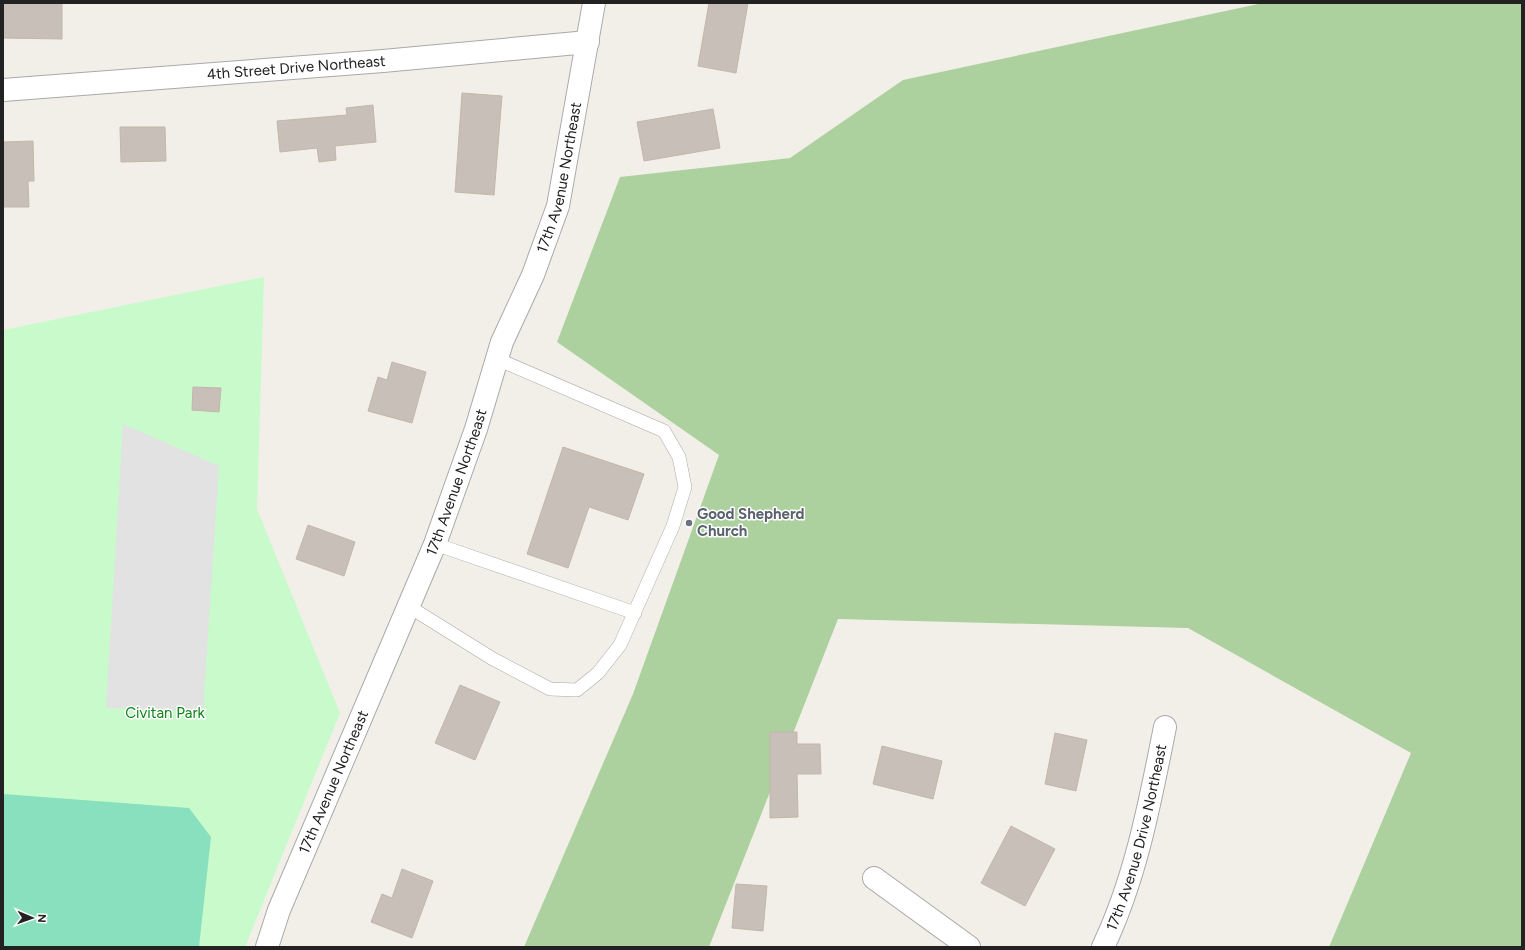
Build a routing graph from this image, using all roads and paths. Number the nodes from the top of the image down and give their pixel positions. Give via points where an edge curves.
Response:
1 (594, 3) edge
2 (588, 42) junction
3 (3, 90) edge
4 (497, 359) junction
5 (435, 544) junction
6 (408, 606) junction
7 (634, 613) junction
8 (1165, 727) dead end
9 (874, 878) dead end
10 (267, 947) edge
11 (968, 947) edge
12 (1103, 947) edge

1 - 2 street, 17th Avenue Northeast
2 - 3 street, 4th Street Drive Northeast via 384,61
2 - 4 street, 17th Avenue Northeast via 558,206 533,275 502,342
4 - 5 street, 17th Avenue Northeast via 476,429
4 - 7 lane via 664,431 679,457 685,487 673,526
5 - 6 street, 17th Avenue Northeast
5 - 7 lane
6 - 7 lane via 493,658 550,689 577,690 598,674 620,645
6 - 10 street, 17th Avenue Northeast via 279,910
8 - 12 street, 17th Avenue Drive Northeast via 1145,822 1118,915
9 - 11 street

